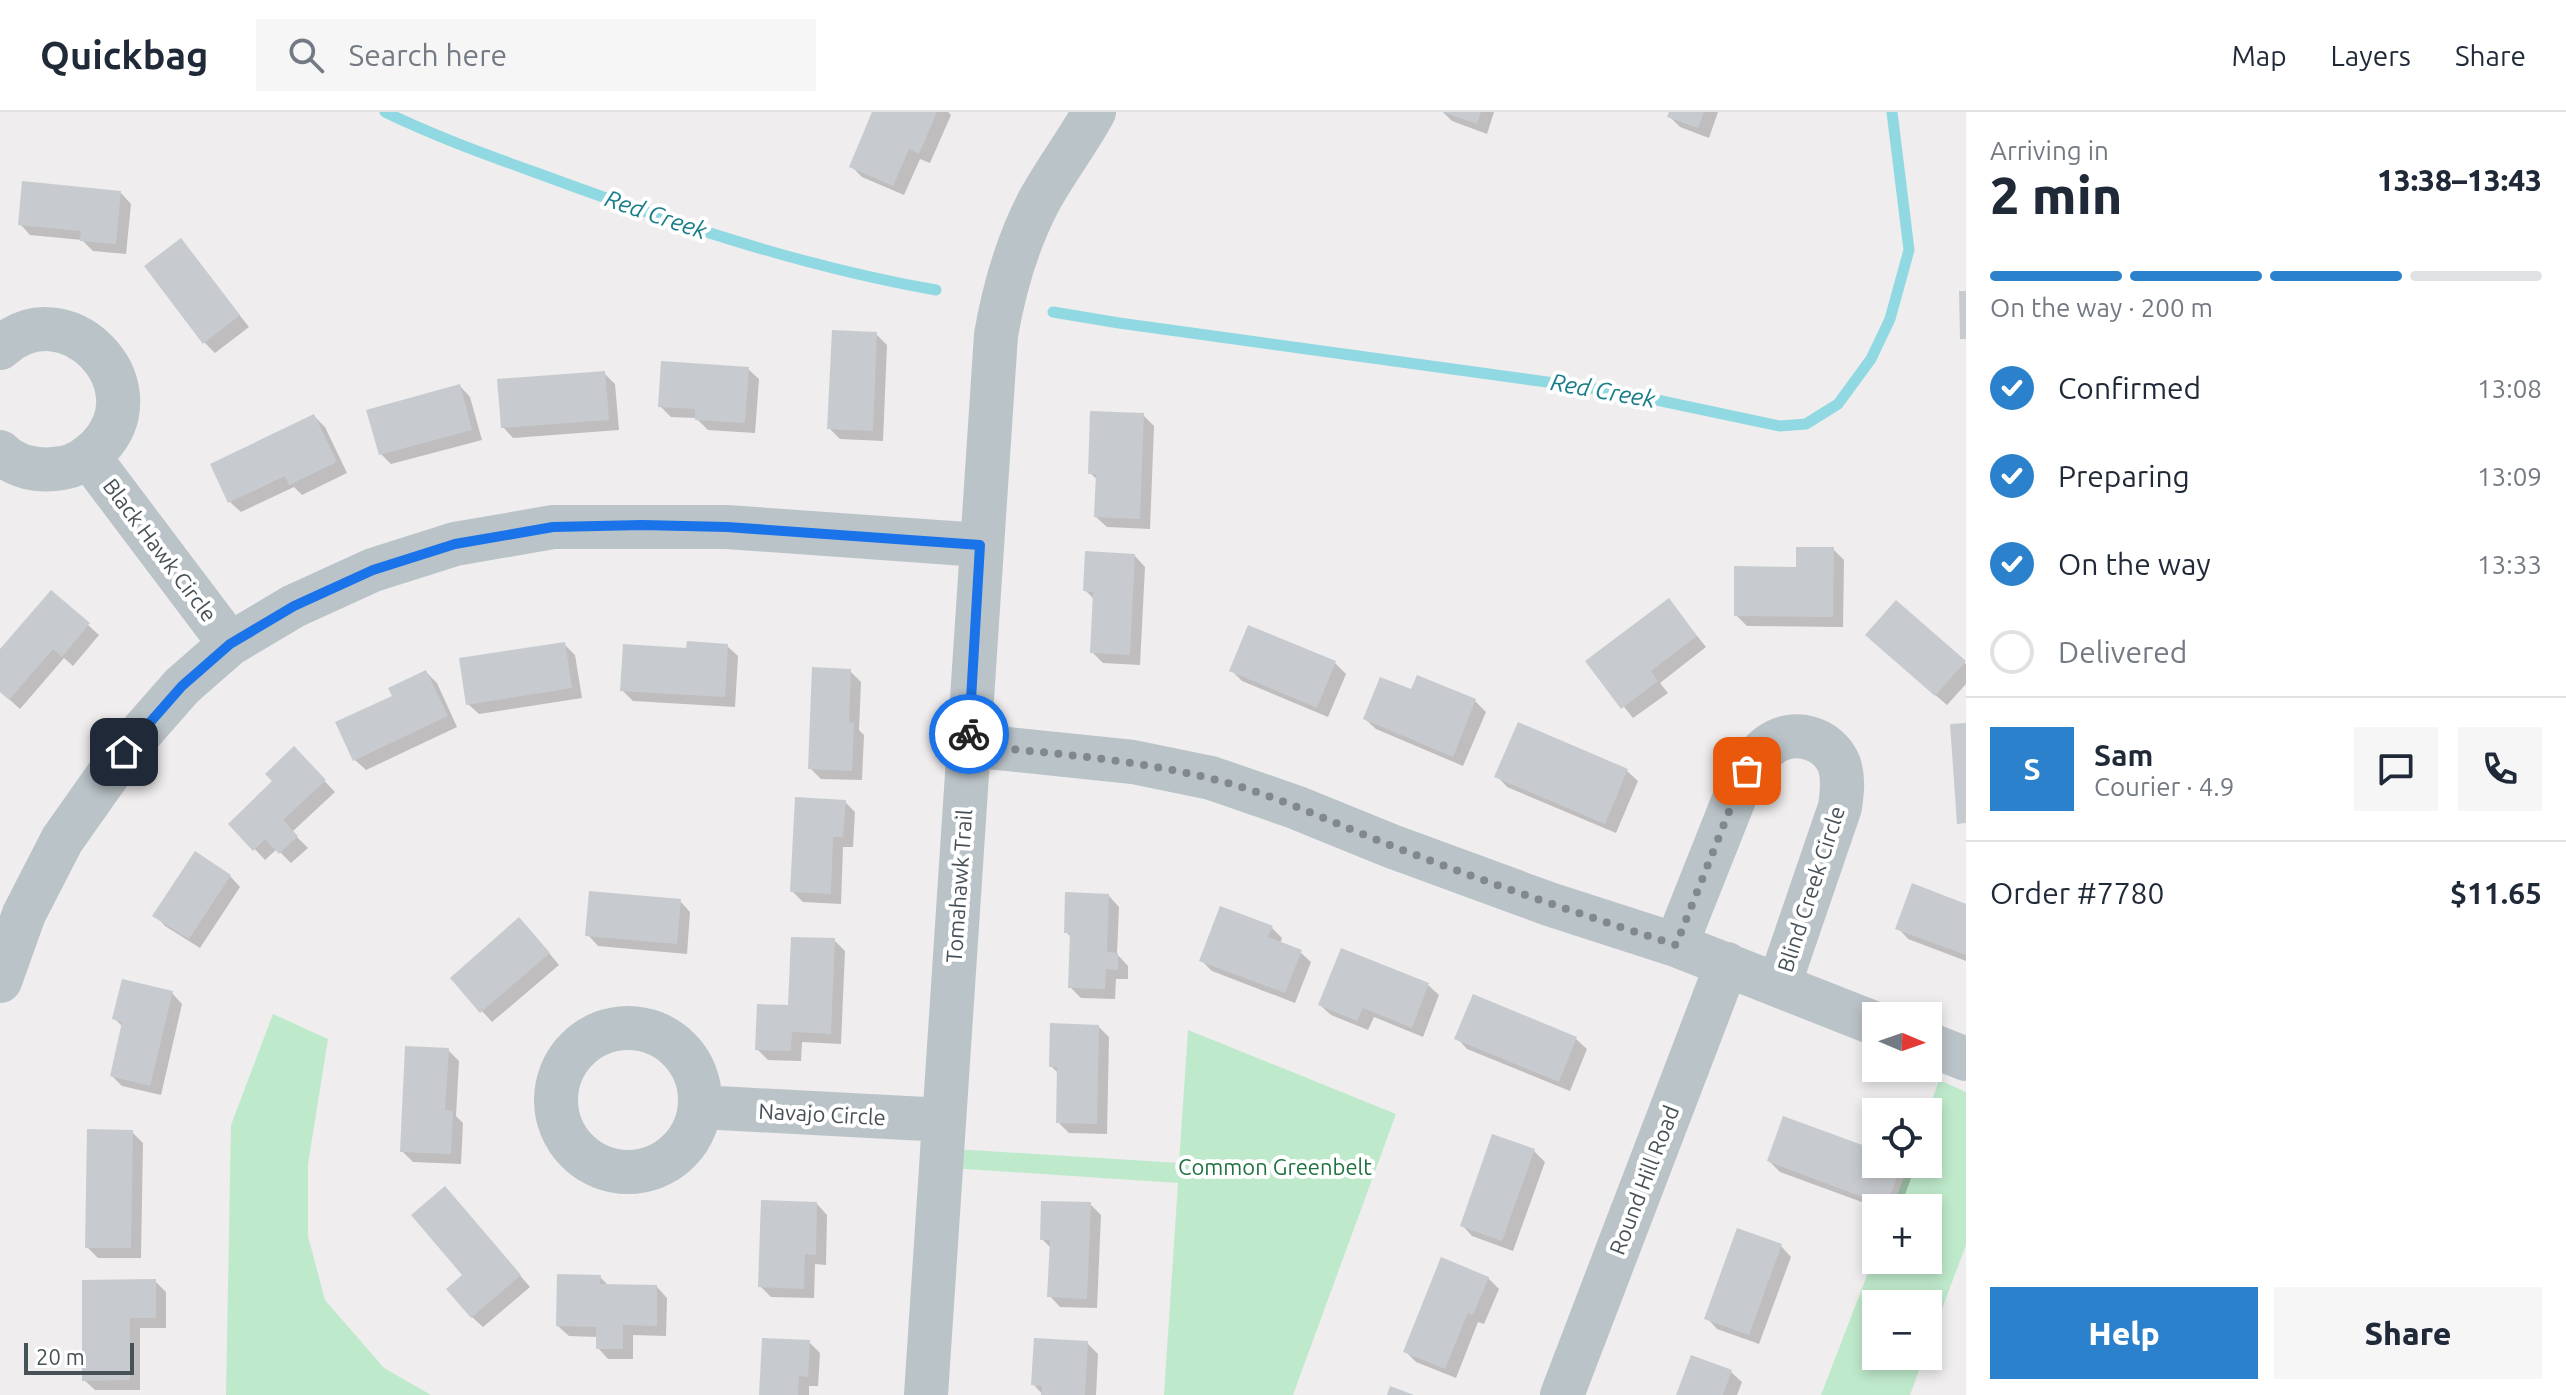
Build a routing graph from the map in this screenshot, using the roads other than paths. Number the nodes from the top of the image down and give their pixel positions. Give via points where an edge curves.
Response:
1 (1094, 112) edge
2 (0, 348) edge
3 (0, 452) edge
4 (89, 457) junction
5 (980, 545) junction
6 (230, 644) junction
7 (969, 745) junction
8 (1676, 945) junction
9 (1727, 964) junction
10 (0, 981) edge
11 (1779, 985) junction
12 (1862, 1018) edge
13 (1942, 1050) edge
14 (1966, 1059) edge
15 (700, 1107) dead end
16 (944, 1120) junction
17 (926, 1395) edge
18 (1562, 1395) edge

1 - 5 street, Tomahawk Trail via 1039,201 1003,295
2 - 4 street, Black Hawk Circle via 29,331 53,329 77,335 97,349 118,392 107,439
3 - 4 street, Black Hawk Circle via 25,467 47,471
4 - 6 street, Black Hawk Circle
5 - 6 street via 727,527 553,527 455,544 373,570 294,606
5 - 7 street, Tomahawk Trail
6 - 10 street via 182,686 124,752 62,840 24,914
7 - 8 street via 1133,762 1211,778 1549,904
7 - 16 street, Tomahawk Trail
8 - 9 street
8 - 11 street, Blind Creek Circle via 1753,761 1783,739 1815,739 1830,749 1839,765 1840,807
9 - 11 street
9 - 18 street, Round Hill Road
11 - 12 street
13 - 14 street
15 - 16 street, Navajo Circle
16 - 17 street, Tomahawk Trail

